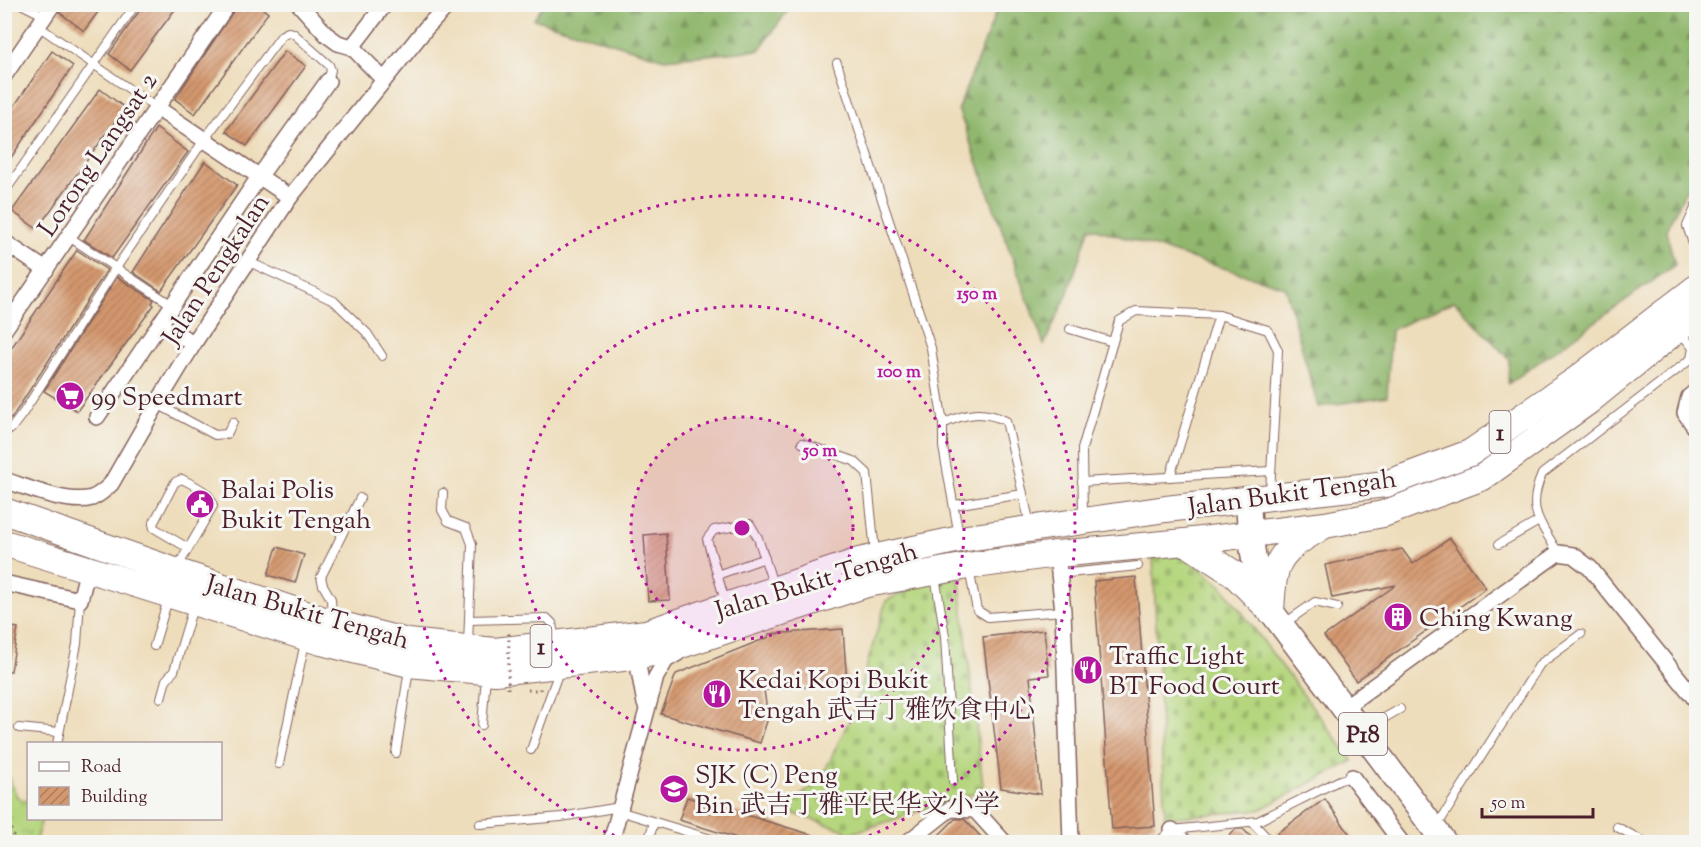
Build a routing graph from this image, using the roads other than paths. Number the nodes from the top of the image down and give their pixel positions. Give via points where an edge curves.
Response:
1 (21, 4) edge
2 (136, 4) edge
3 (228, 4) edge
4 (299, 4) edge
5 (385, 4) edge
6 (449, 4) edge
7 (45, 16) edge
8 (352, 47) junction
9 (837, 63) dead end
10 (95, 64) junction
11 (7, 67) edge
12 (328, 81) joint
13 (384, 81) junction
14 (157, 108) junction
15 (204, 140) junction
16 (259, 177) junction
17 (4, 193) edge
18 (290, 197) junction
19 (1696, 206) edge
20 (69, 237) junction
21 (4, 242) edge
22 (1696, 252) edge
23 (247, 261) junction
24 (116, 268) junction
25 (46, 270) junction
26 (1696, 288) edge
27 (172, 305) junction
28 (1219, 315) junction
29 (1687, 322) edge
30 (6, 324) edge
31 (159, 325) junction
32 (1070, 329) dead end
33 (1113, 342) junction
34 (194, 343) junction
35 (382, 356) dead end
36 (1696, 391) edge
37 (157, 404) junction
38 (98, 417) dead end
39 (233, 422) dead end
40 (943, 424) junction
41 (4, 428) edge
42 (1696, 429) edge
43 (802, 443) dead end
44 (1271, 471) junction
45 (1170, 477) junction
46 (4, 480) edge
47 (1082, 482) junction
48 (443, 493) dead end
49 (1023, 494) junction
50 (360, 498) dead end
51 (1258, 499) junction
52 (954, 505) junction
53 (4, 511) edge
54 (1539, 520) junction
55 (1083, 521) junction
56 (1325, 525) junction
57 (1031, 528) junction
58 (1250, 533) junction
59 (960, 539) junction
60 (1185, 542) junction
61 (4, 543) edge
62 (1499, 544) dead end
63 (188, 548) junction
64 (1558, 553) junction
65 (875, 557) junction
66 (765, 558) junction
67 (1058, 564) junction
68 (968, 566) junction
69 (1138, 566) dead end
70 (88, 569) junction
71 (934, 572) junction
72 (717, 575) junction
73 (4, 583) edge
74 (172, 583) junction
75 (775, 589) junction
76 (80, 600) junction
77 (195, 602) junction
78 (726, 606) junction
79 (1337, 607) dead end
80 (1064, 611) junction
81 (1276, 618) junction
82 (469, 620) junction
83 (333, 623) junction
84 (715, 633) junction
85 (1581, 634) dead end
86 (305, 638) junction
87 (154, 646) dead end
88 (468, 648) junction
89 (558, 655) junction
90 (623, 658) junction
91 (409, 664) junction
92 (487, 672) junction
93 (161, 698) dead end
94 (1696, 700) edge
95 (1343, 708) junction
96 (1400, 709) dead end
97 (646, 710) junction
98 (482, 725) dead end
99 (19, 729) dead end
100 (59, 732) junction
101 (1361, 732) junction
102 (57, 742) edge
103 (531, 750) dead end
104 (396, 753) dead end
105 (279, 764) dead end
106 (1352, 777) joint
107 (953, 781) dead end
108 (620, 809) junction
109 (654, 822) junction
110 (1252, 822) junction
111 (480, 824) dead end
112 (1617, 827) dead end
113 (1172, 830) junction
114 (1439, 838) edge
115 (1072, 842) edge
116 (611, 843) edge
117 (648, 843) edge
118 (721, 843) edge
119 (908, 843) edge
120 (1004, 843) edge
121 (1158, 843) edge
122 (1184, 843) edge
123 (1271, 843) edge
124 (1401, 843) edge
125 (1645, 843) edge

1 - 7 lane
2 - 10 lane
3 - 14 street, Lorong Langsat 2
4 - 8 street via 327,35
5 - 8 street
6 - 13 street, Jalan Pengkalan
7 - 10 lane
7 - 11 street
8 - 13 street
9 - 40 lane via 932,348
10 - 14 lane
10 - 17 lane
12 - 15 lane via 329,65 288,32
12 - 16 street
13 - 18 street, Jalan Pengkalan
14 - 15 street
14 - 20 street, Lorong Langsat 2
15 - 16 street
15 - 24 lane
16 - 18 street
16 - 27 street
18 - 23 street, Jalan Pengkalan
19 - 22 lane via 1687,226
20 - 24 lane
20 - 25 street, Lorong Langsat 2
21 - 25 street
23 - 34 street, Jalan Pengkalan
23 - 35 lane via 334,301 367,333
24 - 27 lane
24 - 41 lane via 23,412 11,429
25 - 30 street, Lorong Langsat 2
26 - 51 highway, Jalan Bukit Tengah / 1 via 1576,380 1470,453 1386,484
27 - 31 street
28 - 33 lane via 1136,311 1119,321
28 - 44 lane via 1268,330 1278,350
28 - 45 lane
29 - 54 lane via 1690,359 1542,474 1534,512
29 - 56 highway, Jalan Bukit Tengah / 1 via 1589,401 1483,477 1383,514
31 - 34 street
31 - 38 street
32 - 33 lane
33 - 47 lane via 1082,449
34 - 37 street, Jalan Pengkalan
36 - 42 street via 1689,397 1685,413
37 - 39 lane via 215,435 227,434
37 - 46 street, Jalan Pengkalan via 102,493 91,498 69,498
40 - 49 lane via 959,416 990,414 1006,421
40 - 52 lane
43 - 65 lane via 854,460 867,474
44 - 45 lane
44 - 51 lane
45 - 47 lane
47 - 55 lane
48 - 82 lane via 442,510 448,521 466,528 472,544
49 - 52 lane
49 - 57 lane
50 - 83 lane via 321,577 331,599
51 - 55 highway, Jalan Bukit Tengah / 1
51 - 58 main road, P18
52 - 59 lane
53 - 74 highway, Jalan Bukit Tengah / 1
54 - 62 lane
54 - 64 lane
55 - 57 highway, Jalan Bukit Tengah / 1
56 - 58 highway, Jalan Bukit Tengah / 1
56 - 81 highway via 1292,545 1278,563 1273,582
57 - 59 highway, Jalan Bukit Tengah / 1
58 - 60 highway, Jalan Bukit Tengah / 1
58 - 81 main road, P18 via 1256,573
59 - 65 highway, Jalan Bukit Tengah / 1
60 - 67 highway, Jalan Bukit Tengah / 1
60 - 81 highway via 1233,573
61 - 70 highway, Jalan Bukit Tengah / 1
63 - 63 lane via 213,506 208,494 182,479 175,482 153,524
63 - 74 lane
64 - 94 street via 1573,555 1590,568
64 - 95 street
65 - 75 highway, Jalan Bukit Tengah / 1
66 - 72 lane
66 - 72 lane via 750,524 714,530 707,539
66 - 75 lane
67 - 68 highway, Jalan Bukit Tengah / 1
67 - 69 lane
67 - 80 street
68 - 71 highway, Jalan Bukit Tengah / 1
68 - 80 lane via 977,610 983,615
70 - 74 highway, Jalan Bukit Tengah / 1
70 - 76 street
71 - 84 highway, Jalan Bukit Tengah / 1 via 867,584
71 - 107 lane via 945,636
72 - 78 lane
73 - 76 street
74 - 77 highway, Jalan Bukit Tengah / 1
74 - 83 highway, Jalan Bukit Tengah / 1
74 - 87 lane
75 - 78 highway, Jalan Bukit Tengah / 1
76 - 100 lane via 77,644
77 - 86 highway, Jalan Bukit Tengah / 1
77 - 93 lane via 174,671 166,680
78 - 89 highway, Jalan Bukit Tengah / 1 via 646,633
79 - 81 lane via 1315,602
80 - 115 street
81 - 95 main road, P18
82 - 88 lane
82 - 89 lane via 547,618 552,623
83 - 88 highway, Jalan Bukit Tengah / 1 via 408,642
84 - 90 highway, Jalan Bukit Tengah / 1 via 660,652
84 - 97 street via 666,660
85 - 114 lane via 1540,664
86 - 91 highway, Jalan Bukit Tengah / 1
86 - 105 lane
88 - 89 highway, Jalan Bukit Tengah / 1
89 - 90 highway, Jalan Bukit Tengah / 1
89 - 92 highway, Jalan Bukit Tengah / 1
89 - 103 lane
90 - 97 street via 638,665
91 - 92 highway, Jalan Bukit Tengah / 1
91 - 104 lane
92 - 98 lane
95 - 101 main road, P18
96 - 101 lane
97 - 108 street
99 - 100 lane
100 - 102 lane
101 - 114 main road, P18
106 - 110 lane
106 - 124 street
108 - 109 lane
108 - 111 lane
108 - 116 street
109 - 117 lane
109 - 118 lane
110 - 113 lane
110 - 123 lane
112 - 125 lane
113 - 121 lane
113 - 122 street
119 - 120 street via 950,809 975,810

